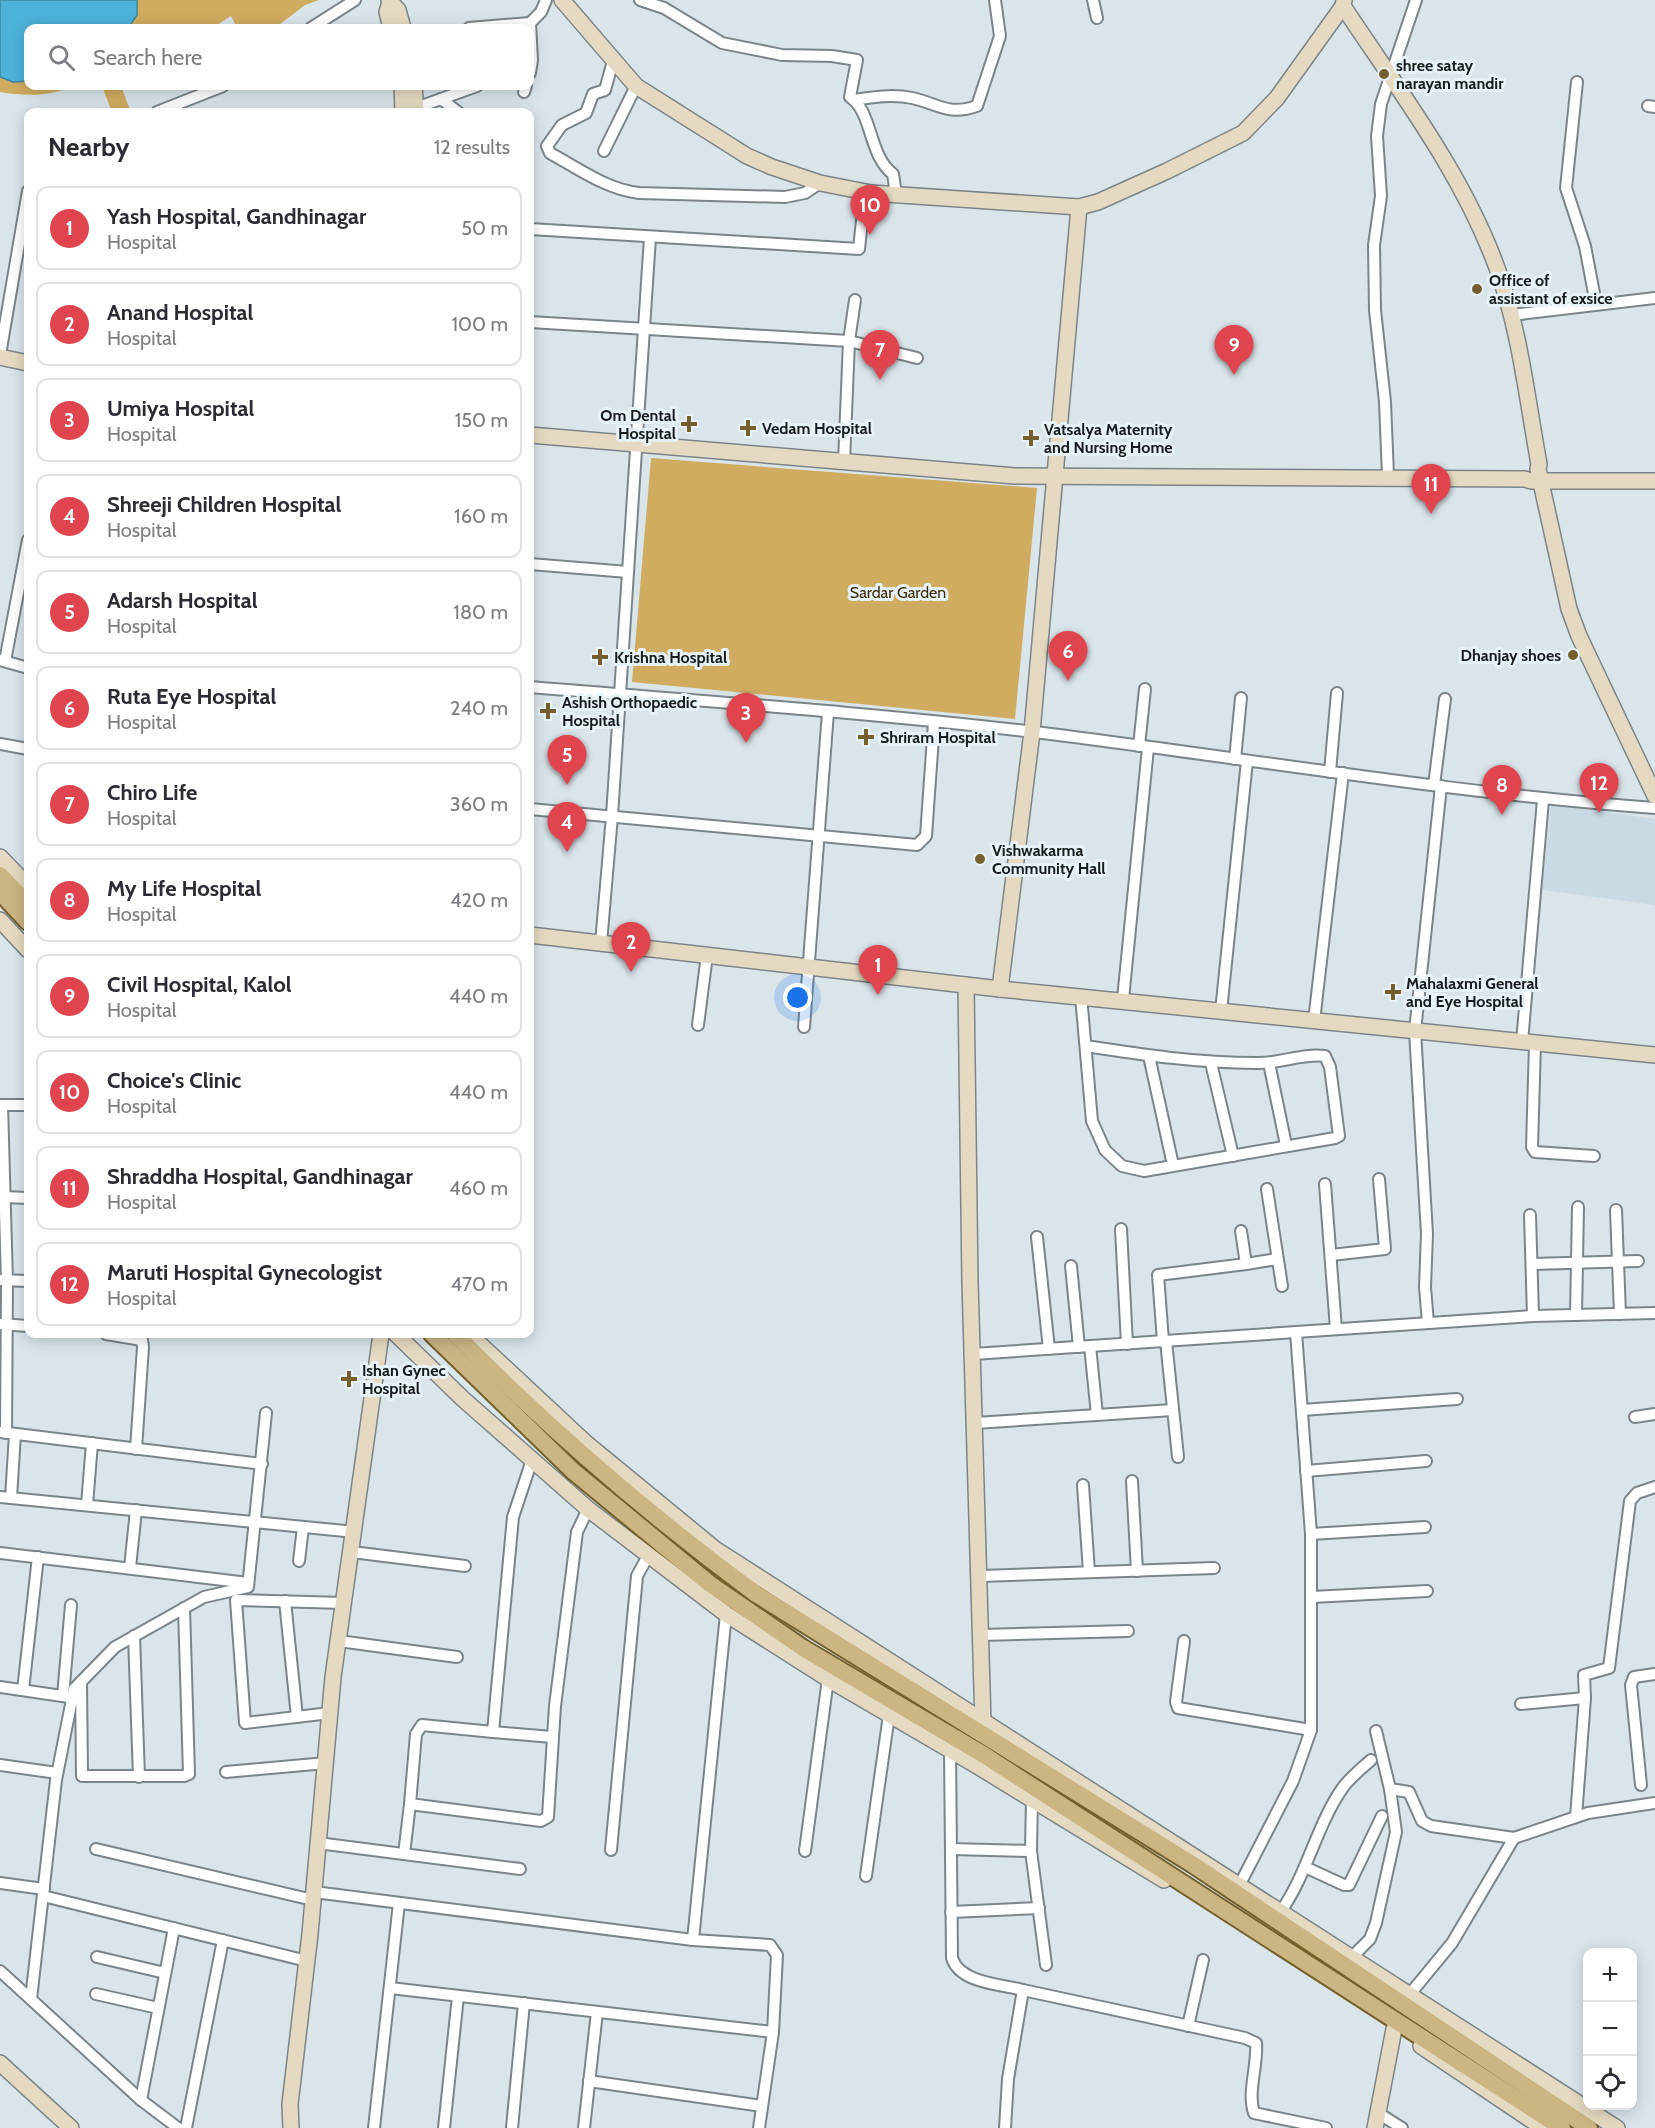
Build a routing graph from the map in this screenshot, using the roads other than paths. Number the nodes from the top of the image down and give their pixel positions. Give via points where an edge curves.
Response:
1 (355, 0) edge
2 (546, 0) edge
3 (562, 0) edge
4 (570, 0) edge
5 (640, 0) edge
6 (675, 0) edge
7 (995, 0) edge
8 (1093, 0) edge
9 (1416, 0) edge
10 (390, 1) edge
11 (1343, 3) edge
12 (664, 8) junction
13 (1097, 18) dead end
14 (530, 23) joint
15 (317, 24) edge
16 (390, 24) edge
17 (402, 24) edge
18 (519, 24) edge
19 (613, 61) junction
20 (1391, 78) junction
21 (1577, 82) dead end
22 (636, 86) junction
23 (213, 90) edge
24 (404, 90) edge
25 (414, 90) edge
26 (466, 90) edge
27 (441, 99) junction
28 (854, 100) junction
29 (167, 108) edge
30 (411, 108) edge
31 (412, 108) edge
32 (419, 108) edge
33 (453, 108) edge
34 (604, 151) dead end
35 (820, 183) junction
36 (865, 192) junction
37 (896, 194) junction
38 (1079, 207) junction
39 (24, 214) edge
40 (534, 229) edge
41 (650, 237) junction
42 (1655, 298) edge
43 (855, 300) dead end
44 (1596, 304) junction
45 (1512, 315) junction
46 (534, 322) edge
47 (644, 328) junction
48 (849, 341) junction
49 (0, 352) edge
50 (24, 355) edge
51 (917, 358) dead end
52 (24, 361) edge
53 (534, 435) edge
54 (638, 445) junction
55 (844, 462) junction
56 (1655, 472) edge
57 (1540, 475) junction
58 (1056, 476) junction
59 (1388, 476) junction
60 (1655, 481) edge
61 (24, 559) edge
62 (534, 564) edge
63 (628, 572) junction
64 (2, 661) edge
65 (24, 667) edge
66 (534, 687) edge
67 (1145, 689) dead end
68 (1337, 693) dead end
69 (620, 695) junction
70 (1241, 698) dead end
71 (1445, 699) dead end
72 (828, 712) junction
73 (934, 723) junction
74 (1032, 732) junction
75 (0, 744) edge
76 (1143, 747) junction
77 (24, 748) edge
78 (1235, 759) junction
79 (1247, 761) junction
80 (1330, 772) junction
81 (1343, 773) junction
82 (1655, 775) edge
83 (1437, 786) junction
84 (1655, 796) edge
85 (1544, 800) junction
86 (1655, 808) edge
87 (534, 809) edge
88 (612, 816) junction
89 (818, 836) junction
90 (0, 857) edge
91 (0, 875) edge
92 (24, 882) edge
93 (0, 892) edge
94 (24, 900) edge
95 (24, 918) edge
96 (0, 920) edge
97 (534, 935) edge
98 (601, 943) junction
99 (24, 946) edge
100 (707, 955) junction
101 (807, 967) junction
102 (966, 985) junction
103 (1000, 989) junction
104 (1081, 996) junction
105 (1123, 999) junction
106 (1221, 1011) junction
107 (1314, 1021) junction
108 (698, 1025) dead end
109 (804, 1027) dead end
110 (1415, 1031) junction
111 (1528, 1042) junction
112 (1086, 1046) junction
113 (1655, 1054) edge
114 (1149, 1056) junction
115 (1211, 1063) junction
116 (1269, 1064) junction
117 (1, 1105) edge
118 (24, 1106) edge
119 (1286, 1145) junction
120 (1233, 1156) junction
121 (1594, 1156) dead end
122 (1173, 1165) junction
123 (1379, 1179) dead end
124 (1325, 1184) dead end
125 (1267, 1189) dead end
126 (3, 1191) edge
127 (24, 1197) edge
128 (1578, 1207) dead end
129 (1616, 1210) dead end
130 (1530, 1215) dead end
131 (1121, 1228) dead end
132 (1241, 1232) dead end
133 (1037, 1237) dead end
134 (1330, 1255) junction
135 (1277, 1259) junction
136 (1638, 1260) dead end
137 (1619, 1261) junction
138 (1576, 1263) junction
139 (1246, 1264) junction
140 (1532, 1264) junction
141 (1071, 1266) dead end
142 (4, 1280) edge
143 (24, 1281) edge
144 (1282, 1286) dead end
145 (1655, 1313) edge
146 (1620, 1314) junction
147 (1576, 1315) junction
148 (1533, 1316) junction
149 (1428, 1323) junction
150 (3, 1324) edge
151 (24, 1326) edge
152 (1336, 1329) junction
153 (1296, 1332) junction
154 (130, 1338) edge
155 (380, 1338) edge
156 (400, 1338) edge
157 (436, 1338) edge
158 (459, 1338) edge
159 (473, 1338) edge
160 (1164, 1341) junction
161 (1127, 1344) junction
162 (1084, 1347) junction
163 (1049, 1349) junction
164 (973, 1354) junction
165 (1457, 1399) dead end
166 (1173, 1410) junction
167 (1302, 1410) junction
168 (266, 1413) dead end
169 (1655, 1414) edge
170 (1097, 1415) junction
171 (1635, 1418) dead end
172 (975, 1423) junction
173 (7, 1433) edge
174 (92, 1443) junction
175 (136, 1449) junction
176 (1178, 1457) dead end
177 (532, 1460) junction
178 (1426, 1461) dead end
179 (262, 1464) junction
180 (1306, 1471) junction
181 (1132, 1481) dead end
182 (1083, 1485) dead end
183 (1655, 1487) edge
184 (6, 1497) edge
185 (87, 1505) junction
186 (588, 1509) junction
187 (136, 1510) junction
188 (256, 1522) junction
189 (303, 1527) junction
190 (1425, 1527) dead end
191 (355, 1532) junction
192 (1311, 1534) junction
193 (352, 1552) junction
194 (0, 1553) edge
195 (649, 1554) junction
196 (38, 1557) junction
197 (299, 1562) dead end
198 (465, 1566) dead end
199 (1214, 1568) dead end
200 (130, 1569) junction
201 (1137, 1571) junction
202 (1089, 1572) junction
203 (981, 1576) junction
204 (248, 1583) junction
205 (1427, 1591) dead end
206 (1312, 1597) junction
207 (285, 1601) junction
208 (344, 1603) junction
209 (71, 1605) dead end
210 (184, 1608) junction
211 (726, 1614) junction
212 (1128, 1631) dead end
213 (982, 1635) junction
214 (134, 1636) junction
215 (339, 1641) junction
216 (1184, 1641) dead end
217 (457, 1657) dead end
218 (1655, 1674) edge
219 (828, 1679) junction
220 (81, 1682) junction
221 (0, 1687) edge
222 (23, 1690) junction
223 (68, 1697) junction
224 (1585, 1698) junction
225 (1521, 1704) dead end
226 (330, 1713) junction
227 (889, 1715) junction
228 (297, 1717) junction
229 (984, 1723) junction
230 (1311, 1731) junction
231 (1376, 1731) dead end
232 (493, 1732) junction
233 (552, 1737) junction
234 (950, 1750) junction
235 (1371, 1760) dead end
236 (326, 1763) junction
237 (0, 1765) edge
238 (226, 1772) dead end
239 (57, 1773) junction
240 (140, 1777) junction
241 (1641, 1785) dead end
242 (1390, 1789) junction
243 (1032, 1799) junction
244 (1655, 1803) edge
245 (410, 1804) junction
246 (1382, 1816) dead end
247 (1576, 1817) junction
248 (1514, 1838) junction
249 (318, 1843) junction
250 (96, 1849) dead end
251 (611, 1850) dead end
252 (951, 1850) junction
253 (805, 1851) dead end
254 (1031, 1851) junction
255 (404, 1854) junction
256 (1305, 1867) junction
257 (520, 1869) dead end
258 (866, 1876) dead end
259 (0, 1883) edge
260 (1239, 1884) junction
261 (43, 1892) junction
262 (314, 1896) junction
263 (399, 1903) junction
264 (1039, 1908) junction
265 (1281, 1911) junction
266 (951, 1912) junction
267 (174, 1928) junction
268 (223, 1940) junction
269 (693, 1940) junction
270 (97, 1957) dead end
271 (1352, 1957) junction
272 (1203, 1960) dead end
273 (307, 1961) junction
274 (1046, 1965) dead end
275 (0, 1971) edge
276 (165, 1973) junction
277 (390, 1988) junction
278 (1023, 1990) junction
279 (96, 1994) dead end
280 (1410, 1994) junction
281 (458, 1996) junction
282 (31, 1999) junction
283 (524, 2003) junction
284 (158, 2008) junction
285 (597, 2012) junction
286 (1188, 2026) junction
287 (1394, 2029) junction
288 (773, 2032) junction
289 (1427, 2032) junction
290 (0, 2063) edge
291 (589, 2081) junction
292 (141, 2100) junction
293 (290, 2104) junction
294 (762, 2106) junction
295 (1376, 2121) edge
296 (71, 2128) edge
297 (178, 2128) edge
298 (186, 2128) edge
299 (283, 2128) edge
300 (291, 2128) edge
301 (375, 2128) edge
302 (444, 2128) edge
303 (512, 2128) edge
304 (584, 2128) edge
305 (759, 2128) edge
306 (1005, 2128) edge
307 (1326, 2128) edge
308 (1402, 2128) edge
309 (1543, 2128) edge
310 (1562, 2128) edge
311 (1589, 2128) edge
312 (1617, 2128) edge

1 - 15 street
2 - 14 street via 542,12
3 - 4 street
3 - 19 street
5 - 12 street
6 - 12 street
7 - 28 street via 1000,36 977,106 959,112 910,97
8 - 13 street
9 - 20 street
10 - 16 street
10 - 17 street
11 - 20 street
11 - 38 street via 1277,98 1243,133 1167,171
12 - 28 street via 722,43 782,55 857,60 850,97
14 - 18 street
19 - 22 street
19 - 35 street via 605,90 593,94 582,116 562,125 547,146 550,153 607,185 639,193 785,197 805,193
20 - 45 street via 1452,168 1470,203 1498,268
20 - 59 street via 1381,104 1377,136 1381,196 1374,245
21 - 44 street via 1566,188 1585,246
22 - 34 street
22 - 35 street via 747,156
23 - 29 street
24 - 30 street
25 - 31 street
26 - 27 street
27 - 32 street
27 - 33 street
28 - 37 street via 883,167 893,174
35 - 36 street
36 - 37 street
36 - 41 street via 859,249
37 - 38 street
38 - 58 street
39 - 49 street
40 - 41 street
41 - 47 street
42 - 44 street
43 - 48 street
44 - 45 street
45 - 57 street
46 - 47 street
47 - 48 street
47 - 54 street
48 - 51 street
48 - 55 street
49 - 50 street
49 - 52 street
53 - 54 street
54 - 55 street
54 - 63 street
55 - 58 street
56 - 57 street
57 - 59 street
57 - 60 street
57 - 82 street via 1581,615
57 - 84 street via 1575,627
58 - 59 street
58 - 74 street
61 - 64 street
62 - 63 street
63 - 69 street
64 - 65 street
66 - 69 street
67 - 76 street
68 - 80 street
69 - 72 street
69 - 88 street
70 - 78 street
71 - 83 street
72 - 73 street
72 - 89 street
73 - 74 street
73 - 89 street via 923,842 917,845
74 - 76 street
74 - 103 street
75 - 77 street
76 - 78 street
76 - 105 street
78 - 79 street
79 - 80 street
79 - 106 street
80 - 81 street
81 - 83 street
81 - 107 street
83 - 85 street
83 - 110 street
85 - 86 street
85 - 111 street
87 - 88 street
88 - 89 street
88 - 98 street
89 - 101 street
90 - 92 street
91 - 94 main road
93 - 95 main road
96 - 99 street
97 - 98 street
98 - 100 street
100 - 101 street
100 - 108 street
101 - 102 street
101 - 109 street
102 - 103 street
102 - 164 street
103 - 104 street
104 - 105 street
104 - 112 street
105 - 106 street
106 - 107 street
107 - 110 street
110 - 111 street
110 - 149 street
111 - 113 street
111 - 121 street via 1534,1152
112 - 114 street
112 - 122 street via 1092,1121 1105,1150 1122,1166 1144,1171
114 - 115 street
114 - 122 street
115 - 116 street
115 - 120 street
116 - 119 street
116 - 119 street via 1312,1055 1325,1056 1330,1066 1339,1136
117 - 118 street
117 - 126 street
119 - 120 street
120 - 122 street
123 - 134 street via 1385,1249
124 - 134 street
125 - 135 street
126 - 127 street
126 - 142 street
128 - 138 street
129 - 137 street
130 - 140 street
131 - 161 street
132 - 139 street
133 - 163 street
134 - 152 street
135 - 139 street
135 - 144 street
136 - 137 street
137 - 138 street
137 - 146 street
138 - 140 street
138 - 147 street
139 - 160 street via 1158,1275
140 - 148 street
141 - 162 street
142 - 143 street
142 - 150 street
145 - 146 street
146 - 147 street
147 - 148 street
148 - 149 street
149 - 152 street
150 - 151 street
150 - 173 street
152 - 153 street
153 - 160 street
153 - 167 street
154 - 175 street via 142,1340 144,1347
155 - 191 street
156 - 177 street
157 - 289 main road via 573,1471 710,1584 803,1648 984,1755
158 - 289 main road via 579,1453 756,1594 1192,1864
159 - 229 street via 586,1443 714,1549
160 - 161 street
160 - 166 street
161 - 162 street
162 - 163 street
162 - 170 street
163 - 164 street
164 - 172 street
165 - 167 street
166 - 170 street
166 - 176 street
167 - 180 street
168 - 179 street
169 - 171 street
170 - 172 street
172 - 203 street
173 - 174 street
173 - 184 street
174 - 175 street
174 - 185 street
175 - 179 street
177 - 186 street
177 - 232 street via 513,1517
178 - 180 street
179 - 188 street
180 - 192 street
181 - 201 street
182 - 202 street
183 - 224 street via 1637,1493 1630,1501 1611,1664 1605,1671 1584,1675
184 - 185 street
185 - 187 street
186 - 195 street
186 - 233 street via 577,1532
187 - 188 street
187 - 200 street
188 - 189 street
188 - 204 street
189 - 191 street
189 - 197 street
190 - 192 street
191 - 193 street
192 - 206 street
193 - 198 street
193 - 208 street
194 - 196 street
195 - 211 street
195 - 251 street via 637,1576
196 - 200 street
196 - 222 street
199 - 201 street
200 - 204 street
201 - 202 street
202 - 203 street
203 - 213 street
204 - 210 street via 248,1587 204,1597
205 - 206 street
206 - 230 street
207 - 208 street
207 - 228 street
207 - 228 street via 236,1600 245,1723
208 - 215 street
209 - 223 street
210 - 214 street
210 - 240 street via 191,1768 184,1776
211 - 219 street
211 - 269 street
212 - 213 street
213 - 229 street
214 - 220 street via 115,1647
214 - 240 street
215 - 217 street
215 - 226 street
216 - 230 street via 1178,1708
218 - 241 street via 1634,1677 1631,1685
219 - 227 street
219 - 253 street
220 - 223 street
220 - 240 street via 82,1776
221 - 222 street
222 - 223 street
223 - 239 street
224 - 225 street
224 - 247 street
226 - 228 street
226 - 236 street
227 - 234 street
227 - 258 street
229 - 260 street
230 - 260 street via 1293,1781
231 - 242 street
232 - 233 street
232 - 245 street via 422,1725 416,1734
233 - 245 street via 550,1811 546,1820
234 - 243 street
234 - 252 street
235 - 256 street via 1343,1787
236 - 238 street
236 - 249 street
237 - 239 street
239 - 261 street
242 - 248 street via 1409,1792 1426,1824
242 - 271 street via 1396,1832 1376,1923 1370,1939
243 - 254 street
243 - 287 street via 1225,1918
244 - 247 street
245 - 255 street
246 - 256 street via 1349,1885
247 - 248 street
248 - 280 street via 1452,1943
249 - 255 street
249 - 262 street
250 - 262 street
252 - 254 street
252 - 266 street
254 - 264 street
255 - 257 street
256 - 265 street
259 - 261 street
260 - 265 street
261 - 267 street
261 - 282 street
262 - 263 street
262 - 273 street
263 - 269 street
263 - 277 street
264 - 266 street
264 - 274 street
265 - 271 street
266 - 278 street via 951,1958 955,1969 967,1976
267 - 268 street
267 - 276 street
268 - 273 street
268 - 298 street
269 - 288 street via 770,1945 775,1949
270 - 276 street
271 - 280 street
272 - 286 street
273 - 293 street
275 - 282 street
276 - 284 street
277 - 281 street
277 - 301 street
278 - 286 street
278 - 306 street via 1008,2079
279 - 284 street
280 - 312 street
281 - 283 street
281 - 302 street
282 - 292 street
283 - 285 street
283 - 303 street
284 - 292 street
285 - 288 street
285 - 291 street
286 - 307 street via 1256,2043 1254,2113
287 - 295 street
287 - 309 street
288 - 294 street
289 - 310 main road
289 - 311 main road
290 - 296 street
291 - 294 street
291 - 304 street
292 - 297 street
293 - 299 street
293 - 300 street
294 - 305 street
295 - 308 street

